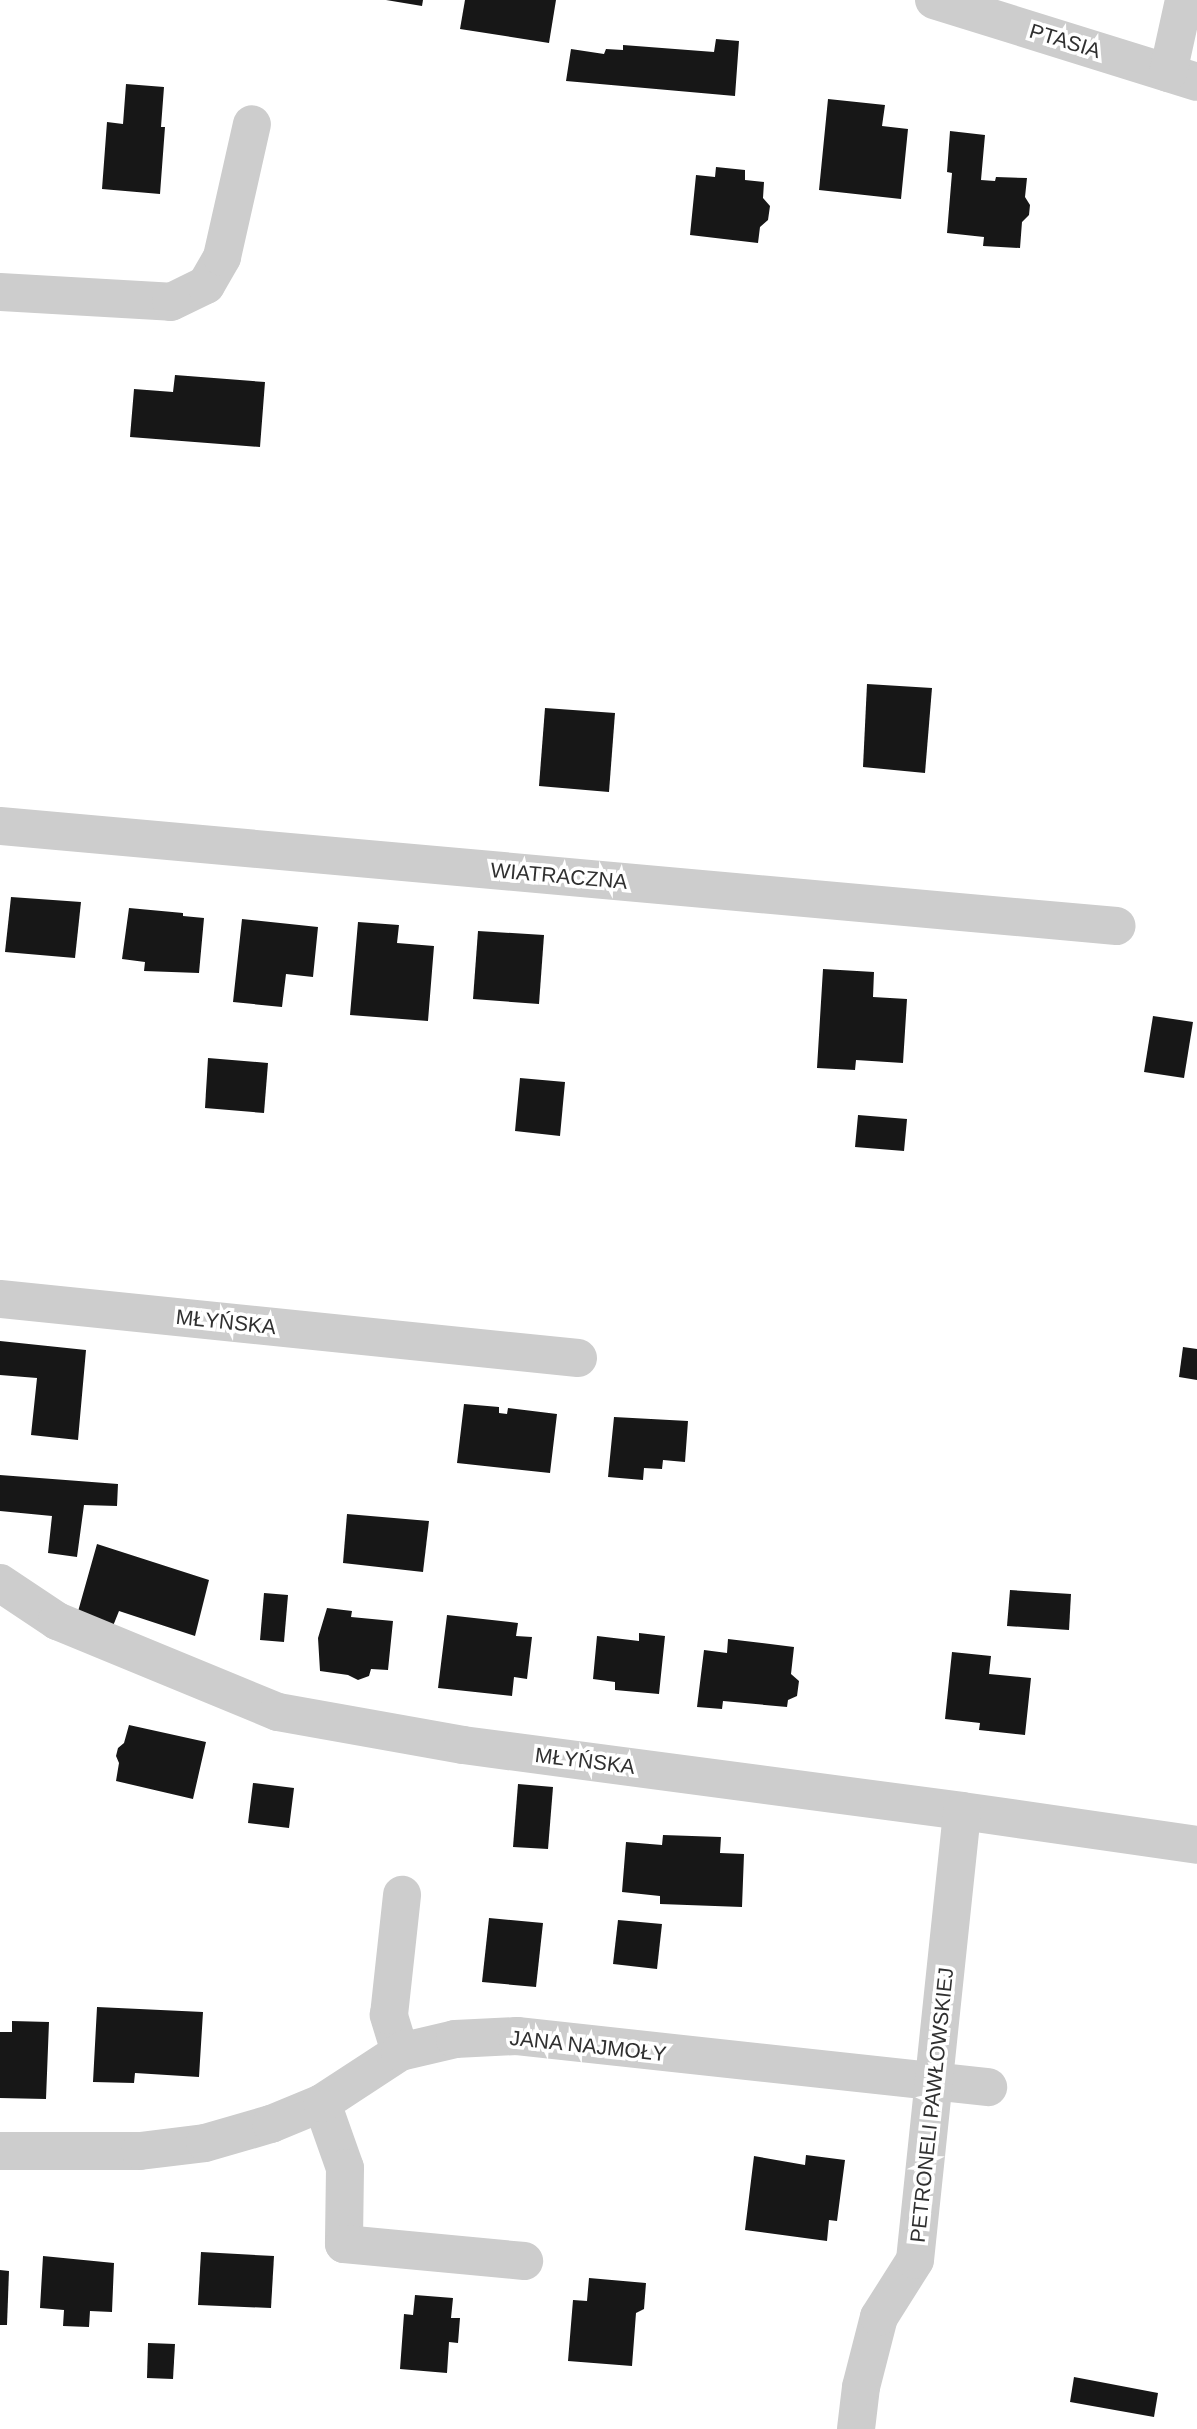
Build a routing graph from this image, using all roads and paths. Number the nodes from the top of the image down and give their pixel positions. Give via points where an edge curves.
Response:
1 (933, 0) edge
2 (1184, 0) edge
3 (1182, 78) edge
4 (252, 124) dead end
5 (0, 292) edge
6 (0, 826) edge
7 (1117, 926) dead end
8 (0, 1299) edge
9 (578, 1358) dead end
10 (0, 1583) edge
11 (962, 1811) junction
12 (1197, 1845) edge
13 (402, 1895) dead end
14 (400, 2052) junction
15 (935, 2081) junction
16 (988, 2087) dead end
17 (322, 2103) junction
18 (0, 2151) edge
19 (524, 2262) dead end
20 (856, 2429) edge

1 - 3 street, PTASIA
2 - 3 street
4 - 5 street via 222,257 206,285 171,302
6 - 7 street, WIATRACZNA
8 - 9 street, MŁYŃSKA
10 - 11 street, MŁYŃSKA via 57,1621 278,1712 463,1745
11 - 12 street, MŁYŃSKA
11 - 15 street, PETRONELI PAWŁOWSKIEJ
13 - 14 street via 388,2015
14 - 15 street, JANA NAJMOŁY via 455,2039 517,2036
14 - 17 street, JANA NAJMOŁY
15 - 16 street, JANA NAJMOŁY
15 - 20 street, PETRONELI PAWŁOWSKIEJ via 915,2260 879,2317
17 - 18 street, JANA NAJMOŁY via 205,2143 140,2151
17 - 19 street via 345,2168 344,2244

